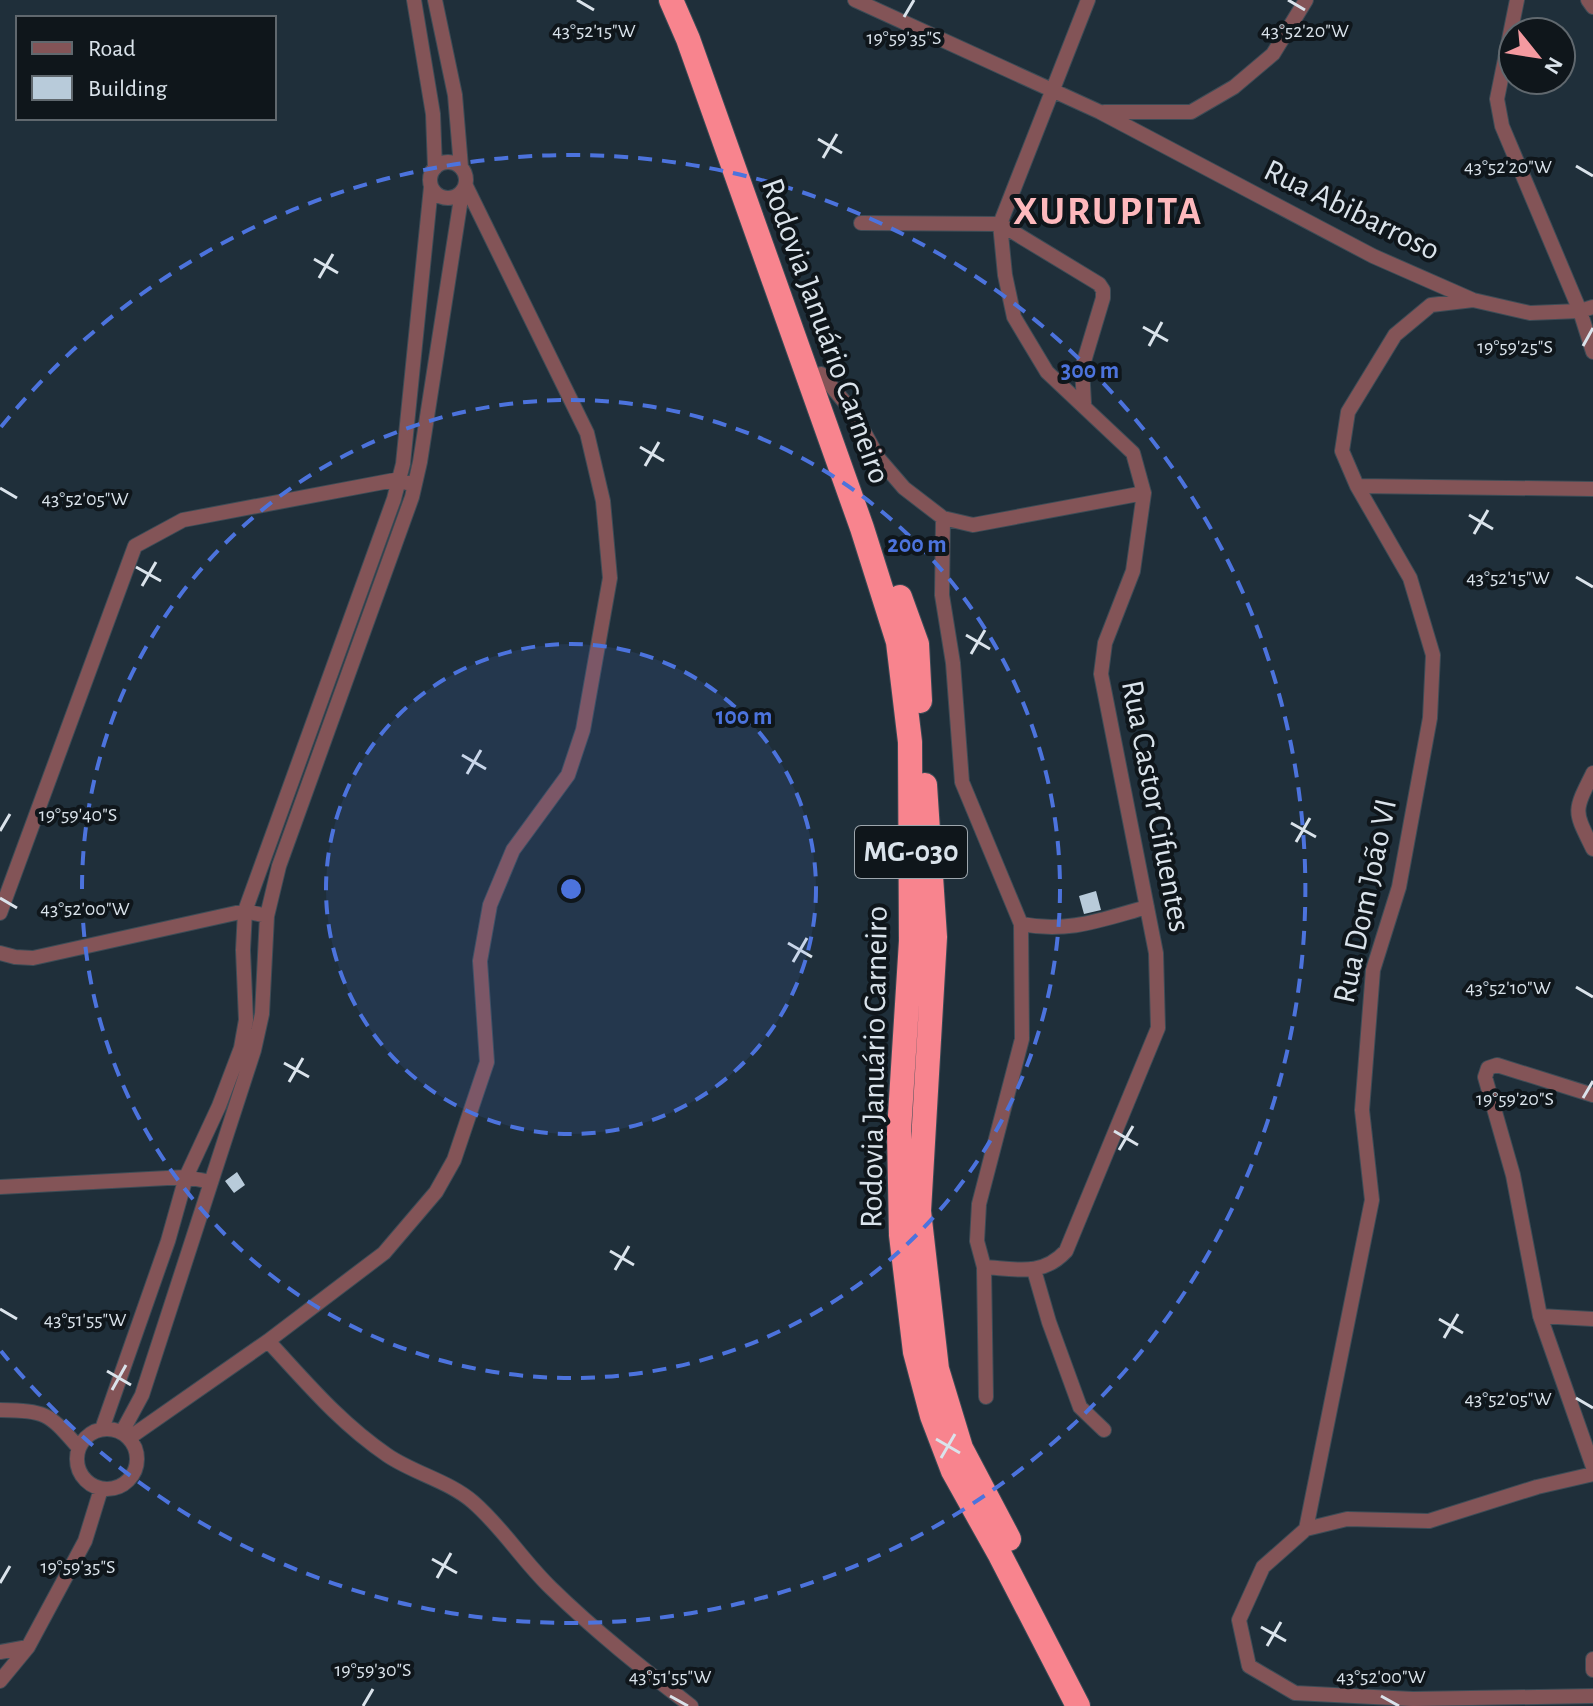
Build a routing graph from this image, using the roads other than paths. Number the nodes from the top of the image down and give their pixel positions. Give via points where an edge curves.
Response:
1 (414, 0) edge
2 (435, 0) edge
3 (671, 0) edge
4 (685, 0) edge
5 (855, 0) edge
6 (886, 0) edge
7 (1088, 0) edge
8 (1306, 0) edge
9 (1517, 0) edge
10 (1588, 0) edge
11 (1593, 7) edge
12 (875, 11) junction
13 (1052, 92) junction
14 (1100, 112) junction
15 (461, 167) junction
16 (435, 168) junction
17 (431, 187) junction
18 (464, 189) junction
19 (861, 223) dead end
20 (1000, 224) junction
21 (1473, 300) junction
22 (1586, 309) edge
23 (1593, 352) edge
24 (821, 374) junction
25 (1084, 403) junction
26 (400, 479) junction
27 (1357, 486) junction
28 (414, 487) junction
29 (1593, 489) edge
30 (1144, 493) junction
31 (943, 518) junction
32 (1593, 773) edge
33 (1593, 849) edge
34 (1147, 907) junction
35 (245, 911) junction
36 (0, 913) edge
37 (267, 916) junction
38 (1021, 924) junction
39 (0, 953) edge
40 (1593, 1095) edge
41 (186, 1177) junction
42 (211, 1182) junction
43 (0, 1187) edge
44 (984, 1267) junction
45 (1034, 1270) junction
46 (1540, 1316) junction
47 (1593, 1319) edge
48 (268, 1341) junction
49 (986, 1397) dead end
50 (0, 1410) edge
51 (102, 1429) junction
52 (1104, 1430) dead end
53 (126, 1435) junction
54 (79, 1448) junction
55 (1593, 1467) edge
56 (1593, 1474) edge
57 (101, 1489) junction
58 (1306, 1529) junction
59 (28, 1647) junction
60 (0, 1652) edge
61 (1593, 1659) edge
62 (1593, 1670) edge
63 (0, 1681) edge
64 (1593, 1696) edge
65 (691, 1706) edge
66 (1078, 1706) edge
67 (1093, 1706) edge

1 - 16 street via 433,114
2 - 15 street via 455,95
3 - 66 highway, Rodovia Januário Carneiro / MG-030 via 898,642 910,757 911,941 899,1131 901,1235 915,1352 953,1471
4 - 24 highway, Rodovia Januário Carneiro / MG-030
5 - 12 street, Rua Abibarroso
6 - 12 street
7 - 13 street, Rua Castor Cifuentes
8 - 14 street via 1273,54 1234,87 1191,112
9 - 22 street via 1497,99 1502,126
10 - 11 street
12 - 13 street, Rua Abibarroso
13 - 14 street, Rua Abibarroso
13 - 20 street, Rua Castor Cifuentes
14 - 21 street, Rua Abibarroso via 1373,256
15 - 16 street via 447,162
15 - 18 street
16 - 17 street
17 - 18 street via 451,199
17 - 26 street
18 - 28 street
18 - 48 street via 587,433 603,501 610,578 583,730 568,775 513,850 490,905 480,961 487,1062 454,1160 436,1192 384,1253
19 - 20 street
20 - 25 street, Rua Castor Cifuentes via 1014,317 1047,372
20 - 25 street via 1103,290 1082,368
21 - 22 street, Rua Abibarroso via 1530,313
21 - 27 street, Rua Dom João VI via 1431,305 1395,335 1348,412 1342,451
22 - 23 street
24 - 31 street via 853,412 879,459 904,488
24 - 67 highway, Rodovia Januário Carneiro / MG-030 via 917,644 935,937 919,1211 937,1369 961,1448
25 - 30 street, Rua Castor Cifuentes via 1133,453
26 - 28 street
26 - 35 street
26 - 36 street via 183,520 135,546
27 - 29 street
27 - 58 street, Rua Dom João VI via 1410,578 1433,655 1430,718 1399,887 1373,970 1362,1110 1372,1200
28 - 37 street via 279,866
30 - 31 street via 973,525
30 - 34 street, Rua Castor Cifuentes via 1133,571 1105,643 1101,674
31 - 38 street via 942,595 962,782
32 - 33 street via 1576,814
34 - 38 street via 1071,927
34 - 45 street, Rua Castor Cifuentes via 1156,953 1158,1028 1066,1251 1054,1263
35 - 37 street
35 - 39 street via 33,958
35 - 41 street via 246,1020 241,1048
37 - 42 street via 262,1014
38 - 44 street via 1022,1039 979,1204 977,1241
40 - 46 street via 1497,1065 1488,1068 1485,1077 1513,1175
41 - 42 street
41 - 43 street
41 - 51 street
42 - 53 street
44 - 45 street
44 - 49 street
45 - 52 street via 1080,1407
46 - 47 street
46 - 55 street
48 - 53 street
48 - 65 street via 344,1423 390,1457 470,1499 507,1534 552,1590 620,1652
50 - 54 street via 37,1410 53,1418
51 - 53 street
51 - 54 street via 92,1432
53 - 57 street via 137,1455 133,1474 119,1487
54 - 57 street via 83,1478
56 - 58 street via 1429,1521 1347,1519
57 - 59 street via 85,1541
58 - 64 street via 1263,1567 1239,1620 1249,1666 1295,1693 1413,1699
59 - 60 street
59 - 63 street
61 - 62 street

